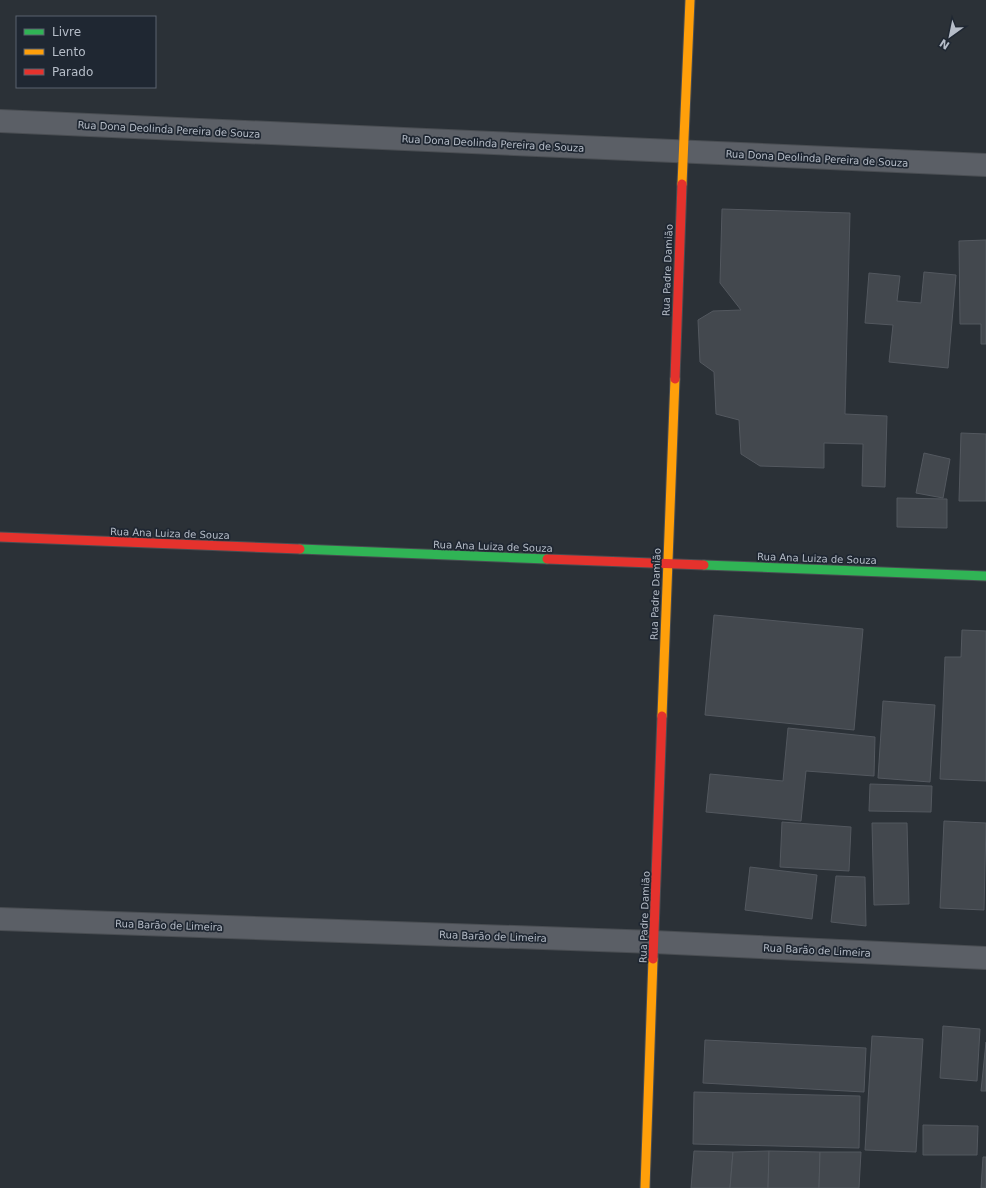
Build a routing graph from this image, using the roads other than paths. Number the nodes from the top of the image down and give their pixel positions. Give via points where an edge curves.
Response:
1 (690, 0) edge
2 (0, 121) edge
3 (683, 152) junction
4 (986, 165) edge
5 (0, 537) edge
6 (667, 563) junction
7 (986, 576) edge
8 (0, 919) edge
9 (654, 942) junction
10 (986, 958) edge
11 (645, 1188) edge

1 - 3 street, Rua Padre Damião
2 - 3 street, Rua Dona Deolinda Pereira de Souza
3 - 4 street, Rua Dona Deolinda Pereira de Souza
3 - 6 street, Rua Padre Damião
5 - 6 street, Rua Ana Luiza de Souza
6 - 7 street, Rua Ana Luiza de Souza
6 - 9 street, Rua Padre Damião
8 - 9 street, Rua Barão de Limeira
9 - 10 street, Rua Barão de Limeira
9 - 11 street, Rua Padre Damião

